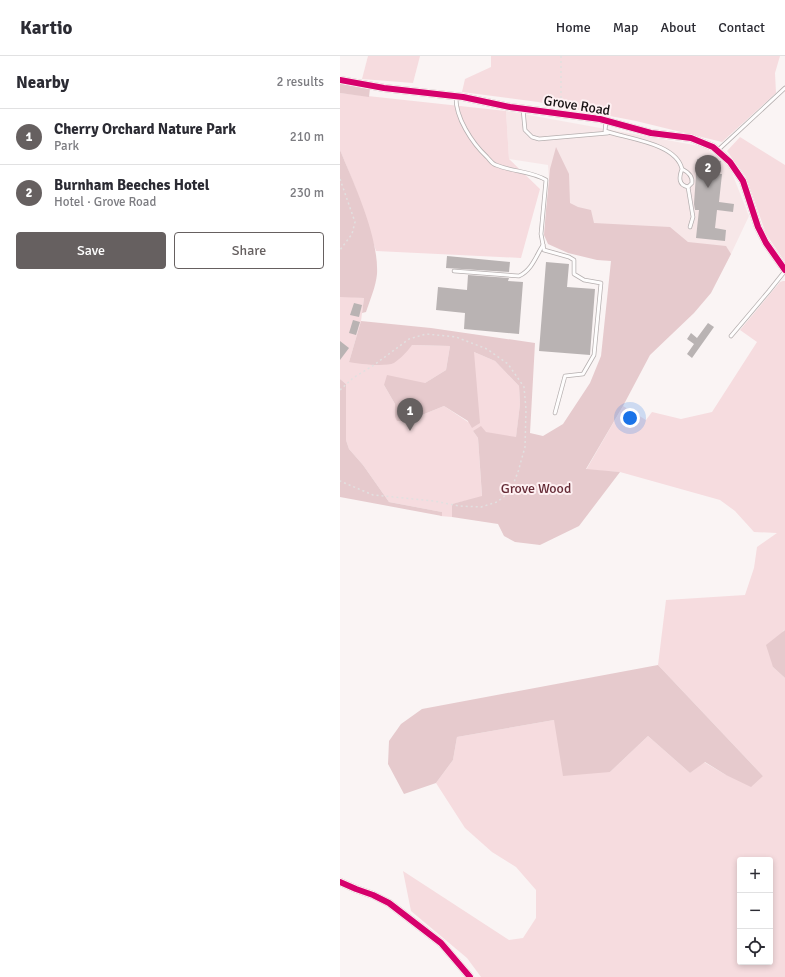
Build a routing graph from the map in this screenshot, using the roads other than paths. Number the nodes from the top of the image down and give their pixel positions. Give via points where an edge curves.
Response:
1 (340, 80) edge
2 (785, 88) edge
3 (456, 96) junction
4 (523, 109) junction
5 (606, 121) junction
6 (611, 133) junction
7 (717, 151) junction
8 (682, 169) junction
9 (688, 187) junction
10 (690, 227) dead end
11 (543, 245) junction
12 (785, 270) edge
13 (454, 271) dead end
14 (731, 336) dead end
15 (555, 413) dead end
16 (340, 882) edge
17 (470, 977) edge

1 - 3 street, Grove Road
2 - 7 lane
3 - 4 street, Grove Road
3 - 11 lane via 463,123 475,145 494,165 537,175 546,180 541,234
4 - 5 street, Grove Road
4 - 6 lane via 525,130 532,137 539,139
5 - 6 lane via 605,131
5 - 7 street, Grove Road via 651,133 691,138
6 - 8 lane via 665,148 681,162
7 - 12 street, Grove Road via 730,162 743,180 758,228
8 - 9 lane via 681,184
8 - 9 lane via 692,180
9 - 10 lane via 693,217
11 - 13 lane via 532,266 519,276
11 - 15 lane via 544,250 574,260 574,274 584,280 601,283 594,355 583,374 565,376
12 - 14 lane
16 - 17 street via 389,903 441,943

